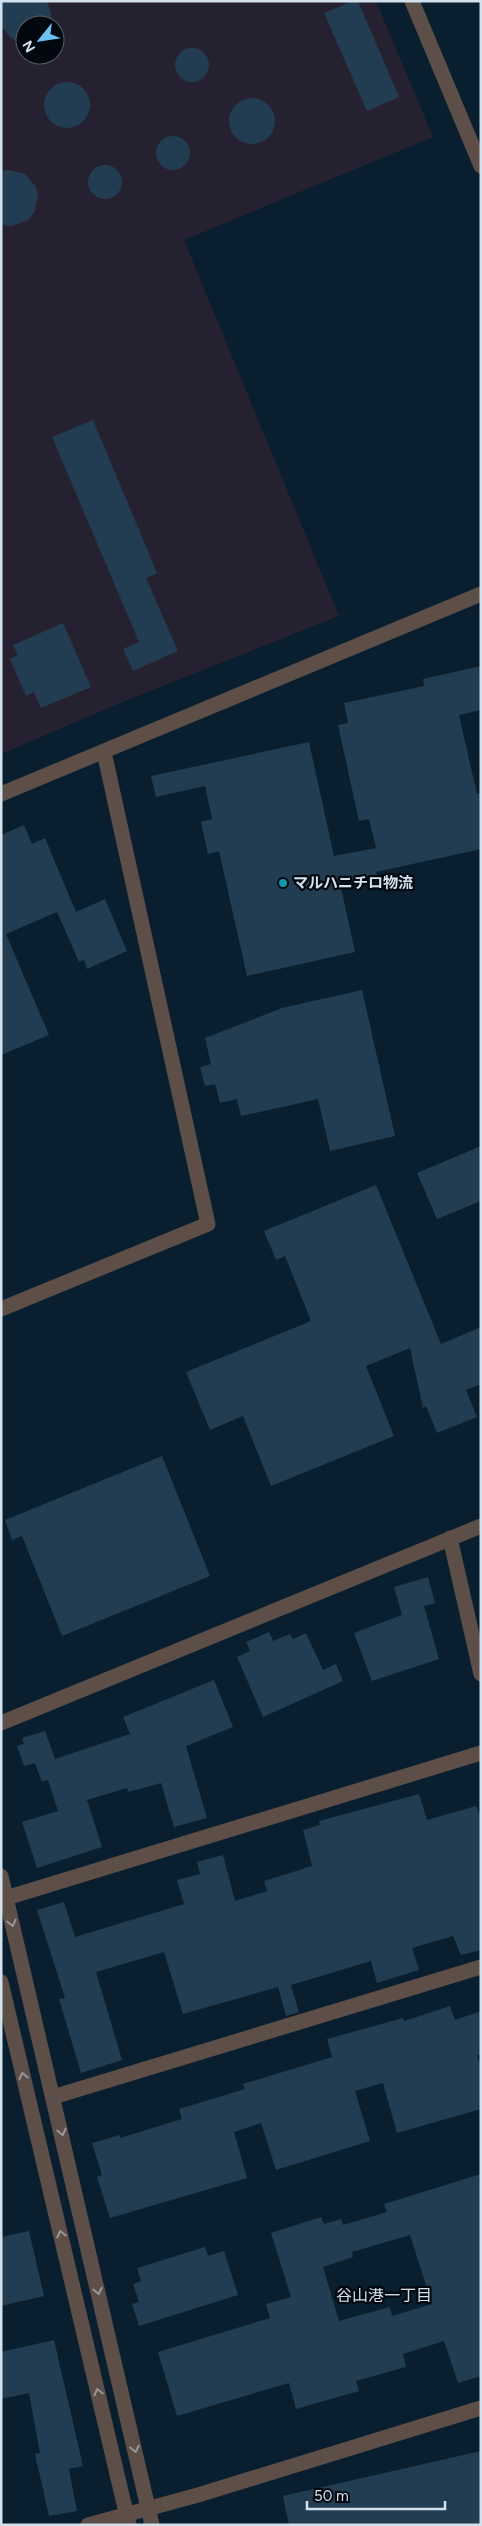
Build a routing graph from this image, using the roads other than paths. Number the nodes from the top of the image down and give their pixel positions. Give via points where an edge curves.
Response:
1 (412, 1) edge
2 (481, 166) edge
3 (481, 594) edge
4 (104, 752) junction
5 (1, 794) edge
6 (1, 1309) edge
7 (481, 1526) edge
8 (450, 1538) junction
9 (481, 1674) edge
10 (1, 1723) edge
11 (481, 1753) edge
12 (1, 1876) edge
13 (6, 1898) junction
14 (481, 1967) edge
15 (1, 1982) edge
16 (54, 2097) junction
17 (481, 2408) edge
18 (148, 2509) junction
19 (128, 2520) edge
20 (88, 2525) edge
21 (152, 2525) edge

1 - 2 street
3 - 4 street
4 - 5 street
4 - 6 street via 208,1224
7 - 8 street
8 - 9 street
8 - 10 street
11 - 13 street
12 - 13 street
13 -> 16 street
14 - 16 street
19 -> 15 street
16 -> 18 street
17 - 18 street
18 - 19 street
18 - 21 street
19 - 20 street

